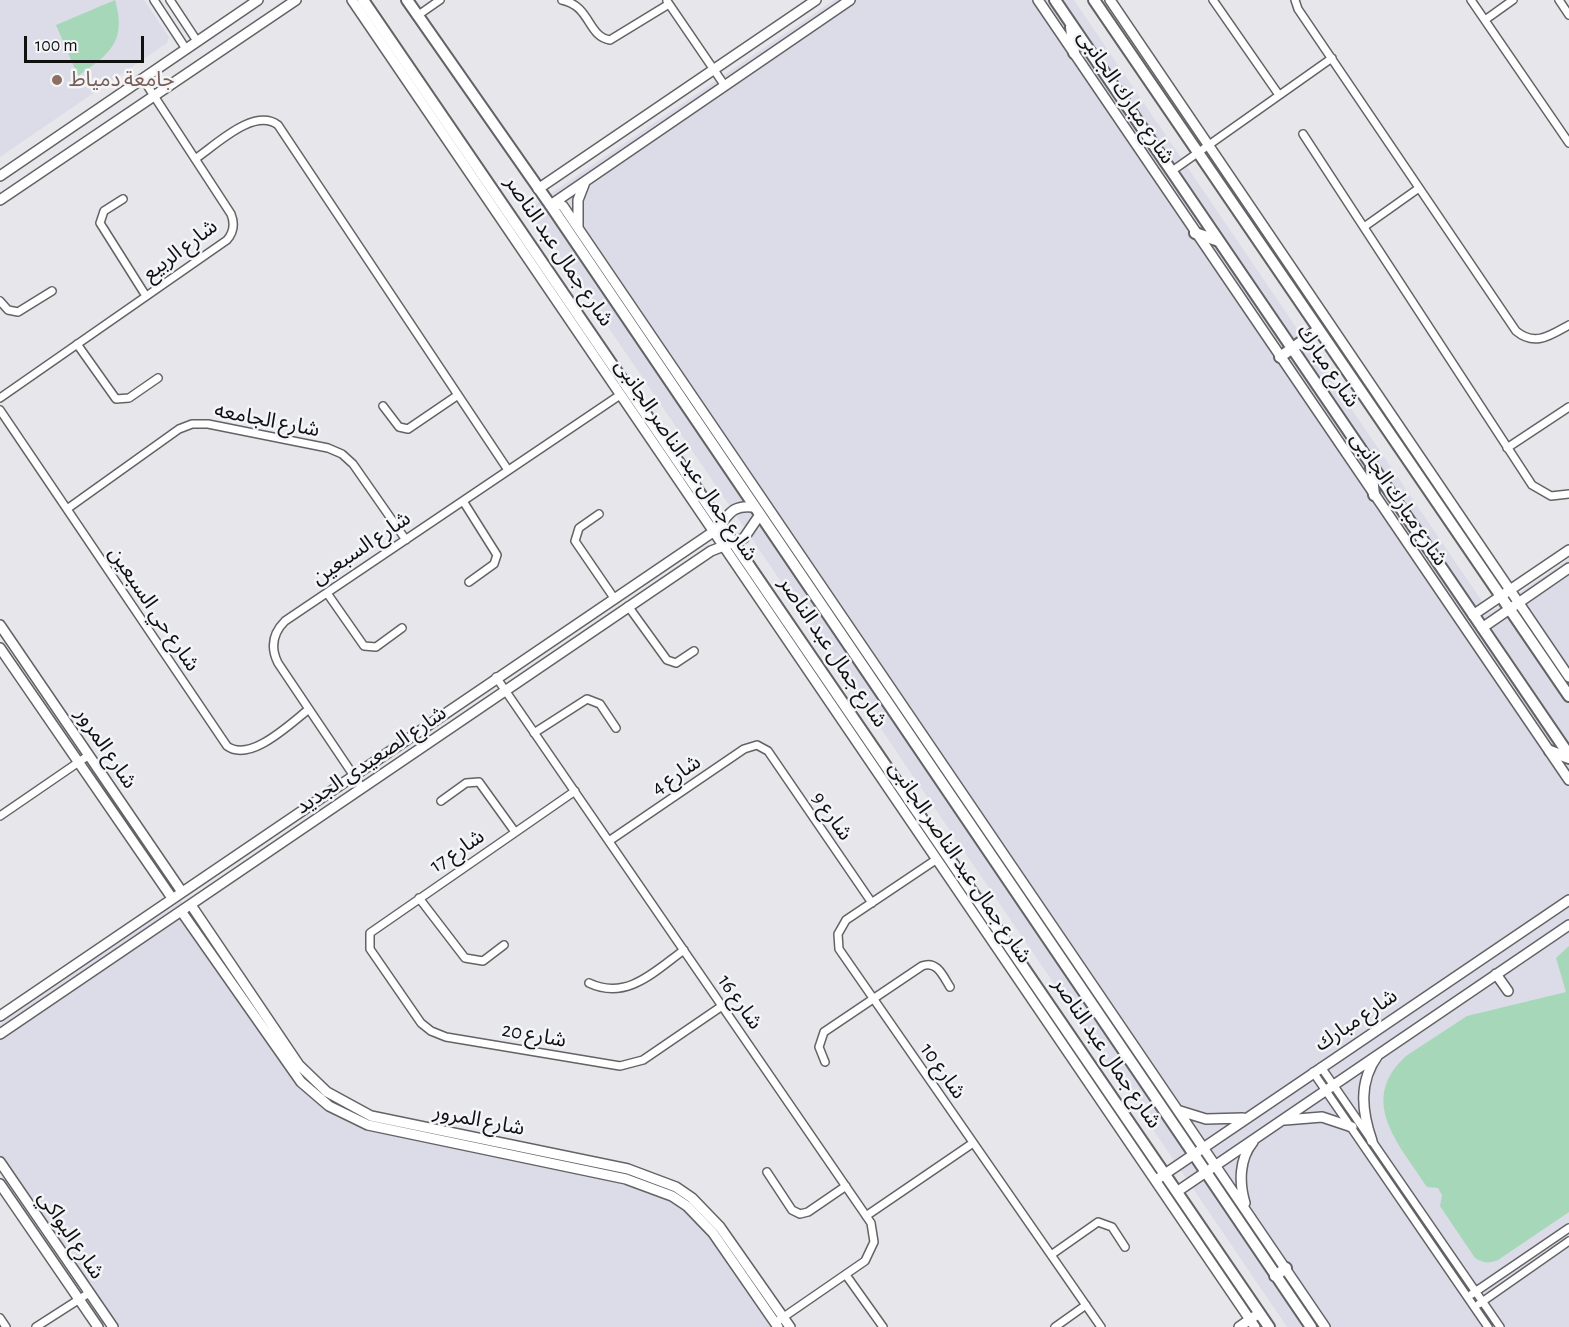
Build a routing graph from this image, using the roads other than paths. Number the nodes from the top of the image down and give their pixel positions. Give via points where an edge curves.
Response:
1 (154, 0) edge
2 (170, 0) edge
3 (258, 0) edge
4 (296, 0) edge
5 (352, 0) edge
6 (363, 0) edge
7 (406, 0) edge
8 (440, 0) edge
9 (562, 0) edge
10 (816, 0) edge
11 (850, 0) edge
12 (1038, 0) edge
13 (1056, 0) edge
14 (1094, 0) edge
15 (1110, 0) edge
16 (1213, 0) edge
17 (1295, 0) edge
18 (1472, 0) edge
19 (1513, 0) edge
20 (1559, 0) edge
21 (668, 2) edge
22 (417, 15) junction
23 (1569, 15) edge
24 (1485, 20) junction
25 (1071, 23) junction
26 (197, 41) junction
27 (186, 49) junction
28 (1074, 52) junction
29 (1332, 58) junction
30 (714, 69) junction
31 (417, 78) junction
32 (143, 79) junction
33 (408, 85) junction
34 (725, 86) junction
35 (1279, 95) junction
36 (155, 96) junction
37 (1303, 134) dead end
38 (1569, 143) edge
39 (1208, 146) junction
40 (1197, 153) junction
41 (195, 159) junction
42 (1172, 171) junction
43 (0, 176) edge
44 (586, 180) junction
45 (1419, 188) junction
46 (538, 189) junction
47 (123, 199) dead end
48 (0, 200) edge
49 (550, 206) junction
50 (1364, 227) junction
51 (579, 232) junction
52 (1195, 232) junction
53 (1220, 241) junction
54 (52, 291) dead end
55 (146, 296) junction
56 (0, 301) edge
57 (632, 318) junction
58 (1569, 325) edge
59 (1318, 330) junction
60 (588, 339) junction
61 (77, 344) junction
62 (1292, 348) junction
63 (1280, 357) junction
64 (158, 378) dead end
65 (458, 395) junction
66 (620, 395) junction
67 (0, 398) edge
68 (383, 406) dead end
69 (1569, 407) edge
70 (0, 410) edge
71 (657, 439) junction
72 (1507, 448) junction
73 (1371, 464) junction
74 (508, 470) junction
75 (1569, 494) edge
76 (1374, 495) junction
77 (463, 501) junction
78 (67, 509) junction
79 (756, 512) junction
80 (599, 514) dead end
81 (717, 527) junction
82 (406, 540) junction
83 (735, 543) junction
84 (723, 546) junction
85 (1569, 550) edge
86 (1569, 568) edge
87 (469, 582) dead end
88 (327, 593) junction
89 (1505, 593) junction
90 (614, 598) junction
91 (628, 606) junction
92 (1513, 606) junction
93 (1473, 615) junction
94 (843, 617) junction
95 (0, 625) edge
96 (834, 625) junction
97 (402, 628) dead end
98 (1482, 628) junction
99 (0, 648) edge
100 (694, 651) dead end
101 (496, 677) junction
102 (1569, 677) edge
103 (506, 690) junction
104 (1569, 696) edge
105 (309, 710) junction
106 (615, 728) dead end
107 (534, 733) junction
108 (765, 748) joint
109 (1550, 751) junction
110 (89, 755) junction
111 (1569, 756) edge
112 (78, 762) junction
113 (353, 775) junction
114 (1569, 780) edge
115 (949, 782) junction
116 (362, 788) junction
117 (574, 791) junction
118 (441, 801) dead end
119 (0, 816) edge
120 (515, 832) junction
121 (609, 841) junction
122 (937, 859) junction
123 (183, 891) junction
124 (172, 898) junction
125 (419, 898) junction
126 (1569, 900) edge
127 (872, 903) junction
128 (191, 905) junction
129 (182, 911) junction
130 (1569, 925) edge
131 (116, 936) junction
132 (1515, 936) junction
133 (369, 945) joint
134 (504, 945) dead end
135 (1061, 946) junction
136 (125, 950) junction
137 (684, 950) junction
138 (1526, 954) junction
139 (1496, 974) junction
140 (589, 983) dead end
141 (950, 987) dead end
142 (1508, 991) dead end
143 (873, 999) junction
144 (722, 1006) junction
145 (0, 1016) edge
146 (0, 1034) edge
147 (1382, 1051) junction
148 (825, 1062) dead end
149 (1317, 1070) junction
150 (1329, 1087) junction
151 (1179, 1110) junction
152 (1245, 1117) junction
153 (1280, 1121) junction
154 (421, 1127) junction
155 (1352, 1127) junction
156 (1257, 1136) junction
157 (419, 1137) junction
158 (973, 1143) junction
159 (1369, 1144) junction
160 (1204, 1147) junction
161 (1193, 1155) junction
162 (0, 1162) edge
163 (577, 1164) junction
164 (1216, 1165) junction
165 (768, 1172) dead end
166 (1205, 1172) junction
167 (1166, 1174) junction
168 (1156, 1180) junction
169 (0, 1184) edge
170 (846, 1186) junction
171 (1178, 1191) junction
172 (1249, 1214) junction
173 (866, 1216) junction
174 (1569, 1228) edge
175 (1569, 1241) edge
176 (1125, 1247) dead end
177 (1051, 1255) junction
178 (1286, 1268) junction
179 (846, 1275) junction
180 (1275, 1275) junction
181 (1476, 1292) junction
182 (88, 1293) junction
183 (1468, 1298) junction
184 (79, 1299) junction
185 (1482, 1302) junction
186 (1086, 1305) junction
187 (1474, 1308) junction
188 (0, 1318) edge
189 (779, 1322) edge
190 (1259, 1322) edge
191 (6, 1327) edge
192 (36, 1327) edge
193 (98, 1327) edge
194 (113, 1327) edge
195 (790, 1327) edge
196 (882, 1327) edge
197 (1055, 1327) edge
198 (1101, 1327) edge
199 (1239, 1327) edge
200 (1311, 1327) edge
201 (1325, 1327) edge
202 (1488, 1327) edge
203 (1500, 1327) edge

1 - 27 street
2 - 26 street
3 - 26 main road
4 - 36 main road
5 - 33 main road, شارع جمال عبد الناصر الجانبى
6 - 31 main road, شارع جمال عبد الناصر
7 - 22 main road, شارع جمال عبد الناصر
8 - 22 street
9 - 21 street via 580,7 597,34 610,40
10 - 30 main road
11 - 34 main road
12 - 28 main road, شارع مبارك الجانبى
13 - 25 main road, شارع مبارك
14 - 40 main road, شارع مبارك
15 - 39 main road, شارع مبارك الجانبى
16 - 35 street
17 - 29 street
18 - 24 street
19 - 24 street
20 - 23 street
21 - 30 street
22 - 46 main road, شارع جمال عبد الناصر
24 - 38 street
25 - 28 main road
25 - 42 main road, شارع مبارك
26 - 27 main road
27 - 32 main road
28 - 52 main road, شارع مبارك الجانبى
29 - 35 street
29 - 45 street
30 - 34 street
30 - 46 main road
31 - 33 main road
31 - 60 main road, شارع جمال عبد الناصر
32 - 36 street, شارع الربيع
32 - 43 main road
33 - 60 main road, شارع جمال عبد الناصر الجانبى
34 - 44 main road
35 - 39 street
36 - 41 street, شارع الربيع
36 - 48 main road
37 - 50 street
39 - 40 street
39 - 89 main road, شارع مبارك الجانبى
40 - 42 street
40 - 59 main road, شارع مبارك
41 - 55 street, شارع الربيع via 231,214 233,230 227,240
41 - 65 street via 252,120 263,118 278,125
42 - 53 main road, شارع مبارك
44 - 49 main road
44 - 51 main road via 578,200
45 - 50 street
45 - 58 street via 1516,331 1536,340
46 - 49 main road, شارع جمال عبد الناصر
47 - 55 street via 104,211 100,223
49 - 51 main road, شارع جمال عبد الناصر الجانبى via 563,206
49 - 57 main road, شارع جمال عبد الناصر
50 - 72 street
51 - 57 main road, شارع جمال عبد الناصر الجانبى
52 - 53 main road
52 - 63 main road, شارع مبارك الجانبى
53 - 62 main road, شارع مبارك
54 - 56 street via 18,312 8,310
55 - 61 street, شارع الربيع
57 - 79 main road, شارع جمال عبد الناصر
57 - 94 main road, شارع جمال عبد الناصر الجانبى
59 - 62 main road
59 - 89 main road, شارع مبارك
60 - 66 main road, شارع جمال عبد الناصر الجانبى
60 - 71 main road, شارع جمال عبد الناصر
61 - 64 street via 116,399 129,398
61 - 67 street, شارع الربيع
62 - 63 main road
62 - 73 main road, شارع مبارك
63 - 76 main road, شارع مبارك الجانبى
65 - 68 street via 404,429
65 - 74 street
66 - 71 main road, شارع جمال عبد الناصر الجانبى
66 - 74 street, شارع السبعين
69 - 72 street
70 - 78 street, شارع حي السبعين
71 - 81 main road, شارع جمال عبد الناصر
72 - 75 street via 1536,489 1551,496
73 - 76 main road
73 - 93 main road, شارع مبارك
74 - 77 street, شارع السبعين
76 - 109 main road, شارع مبارك الجانبى
77 - 82 street, شارع السبعين
77 - 87 street via 497,555 494,564
78 - 82 street, شارع الجامعه via 178,429 208,424 342,454
78 - 105 street, شارع حي السبعين via 227,746 238,752 252,750
79 - 81 main road, شارع الصعيدى الجديد via 735,508
79 - 83 main road via 751,531
79 - 96 main road, شارع جمال عبد الناصر
80 - 90 street via 579,528 575,541
81 - 83 main road, شارع جمال عبد الناصر
81 - 84 main road, شارع جمال عبد الناصر الجانبى
81 - 90 main road, شارع الصعيدى الجديد
82 - 88 street, شارع السبعين
83 - 84 main road, شارع الصعيدى الجديد
83 - 167 main road, شارع جمال عبد الناصر
84 - 91 main road, شارع الصعيدى الجديد via 711,550
84 - 122 main road, شارع جمال عبد الناصر الجانبى
85 - 89 main road
86 - 92 main road
88 - 97 street via 364,646 376,647
88 - 105 street, شارع السبعين via 285,621 274,640 275,657
89 - 92 main road, شارع مبارك
89 - 93 main road
90 - 101 main road, شارع الصعيدى الجديد
91 - 100 street via 667,660 676,663
91 - 103 main road, شارع الصعيدى الجديد
92 - 98 main road
92 - 102 main road
92 - 104 main road, شارع مبارك
93 - 98 main road, شارع مبارك
94 - 96 main road
94 - 115 main road, شارع جمال عبد الناصر الجانبى
95 - 110 main road, شارع المرور
96 - 115 main road, شارع جمال عبد الناصر
98 - 111 main road, شارع مبارك
99 - 112 main road, شارع المرور
101 - 103 street, شارع 16
101 - 113 main road, شارع الصعيدى الجديد
103 - 107 street, شارع 16
103 - 116 main road, شارع الصعيدى الجديد
105 - 113 street, شارع السبعين
106 - 107 street via 600,704 587,699
107 - 117 street, شارع 16
108 - 121 street, شارع 4 via 747,747
108 - 127 street, شارع 9
109 - 111 main road
109 - 114 main road, شارع مبارك الجانبى
110 - 112 street
110 - 123 main road, شارع المرور
112 - 119 street
112 - 124 main road, شارع المرور
113 - 116 street, شارع السبعين
113 - 123 main road, شارع الصعيدى الجديد
115 - 135 main road, شارع جمال عبد الناصر
116 - 128 main road, شارع الصعيدى الجديد
117 - 120 street, شارع 17
117 - 121 street, شارع 16
118 - 120 street via 466,783 479,782
120 - 125 street, شارع 17
121 - 137 street, شارع 16
122 - 127 street, شارع 10
122 - 168 main road, شارع جمال عبد الناصر الجانبى
123 - 124 main road, شارع الصعيدى الجديد
124 - 131 main road, شارع الصعيدى الجديد
125 - 133 street, شارع 17 via 373,930
125 - 134 street via 465,958 483,961
126 - 132 main road, شارع مبارك
127 - 143 street, شارع 10 via 846,920 838,939 841,954
128 - 129 main road, شارع الصعيدى الجديد
128 - 154 main road, شارع المرور via 313,1081 361,1112
129 - 136 main road, شارع الصعيدى الجديد
129 - 157 main road, شارع المرور via 307,1088 329,1106 358,1121
130 - 138 main road, شارع مبارك
131 - 136 main road
131 - 145 main road, شارع الصعيدى الجديد
132 - 138 main road
132 - 149 main road, شارع مبارك
133 - 144 street, شارع 20 via 421,1023 446,1037 626,1065 648,1057
135 - 151 main road, شارع جمال عبد الناصر الجانبى
135 - 161 main road, شارع جمال عبد الناصر
136 - 146 main road, شارع الصعيدى الجديد
137 - 140 street via 630,987 611,990
137 - 144 street, شارع 16
138 - 139 main road, شارع مبارك
139 - 142 main road
139 - 147 main road, شارع مبارك
141 - 143 street via 938,968 927,963
143 - 148 street via 824,1032 819,1047
143 - 158 street, شارع 10
144 - 170 street, شارع 16
147 - 150 main road, شارع مبارك
147 - 159 main road via 1370,1068 1364,1089
149 - 150 street
149 - 152 main road, شارع مبارك
150 - 153 main road, شارع مبارك
150 - 155 street
150 - 159 street
151 - 152 main road via 1197,1118
151 - 160 main road, شارع جمال عبد الناصر الجانبى
152 - 160 main road, شارع مبارك
153 - 155 main road via 1311,1116
153 - 156 main road, شارع مبارك
154 - 157 main road
154 - 163 main road, شارع المرور
155 - 159 street
156 - 164 main road, شارع مبارك
156 - 172 main road via 1242,1168 1242,1191
157 - 163 main road, شارع المرور
158 - 173 street
158 - 177 street, شارع 10
159 - 181 street
159 - 183 street
160 - 161 main road, شارع مبارك
160 - 164 main road, شارع جمال عبد الناصر الجانبى
161 - 166 main road, شارع جمال عبد الناصر
161 - 167 main road, شارع مبارك
162 - 182 main road, شارع البواكي
163 - 189 main road, شارع المرور via 647,1175 692,1198 720,1227
164 - 166 main road, شارع مبارك
164 - 172 main road, شارع جمال عبد الناصر الجانبى
165 - 170 street via 792,1210 800,1214 806,1214
166 - 171 main road, شارع مبارك
166 - 180 main road, شارع جمال عبد الناصر
167 - 168 main road, شارع مبارك
167 - 171 main road, شارع جمال عبد الناصر
168 - 190 main road, شارع جمال عبد الناصر الجانبى
169 - 184 main road, شارع البواكي
170 - 173 street, شارع 16
171 - 190 main road, شارع جمال عبد الناصر
172 - 178 main road, شارع جمال عبد الناصر الجانبى
173 - 179 street, شارع 16 via 873,1229 873,1247 865,1261
174 - 181 street
175 - 185 street
176 - 177 street via 1112,1227 1098,1222
177 - 186 street, شارع 10
178 - 180 main road
178 - 201 main road, شارع جمال عبد الناصر الجانبى
179 - 189 street, شارع 16
179 - 196 street
180 - 200 main road, شارع جمال عبد الناصر
181 - 183 street
181 - 185 street
182 - 184 street
182 - 194 main road, شارع البواكي
183 - 187 street
184 - 192 street
184 - 193 main road, شارع البواكي
185 - 187 street
185 - 203 street
186 - 197 street
186 - 198 street, شارع 10
187 - 202 street
188 - 191 street
189 - 195 main road, شارع المرور
190 - 199 main road

